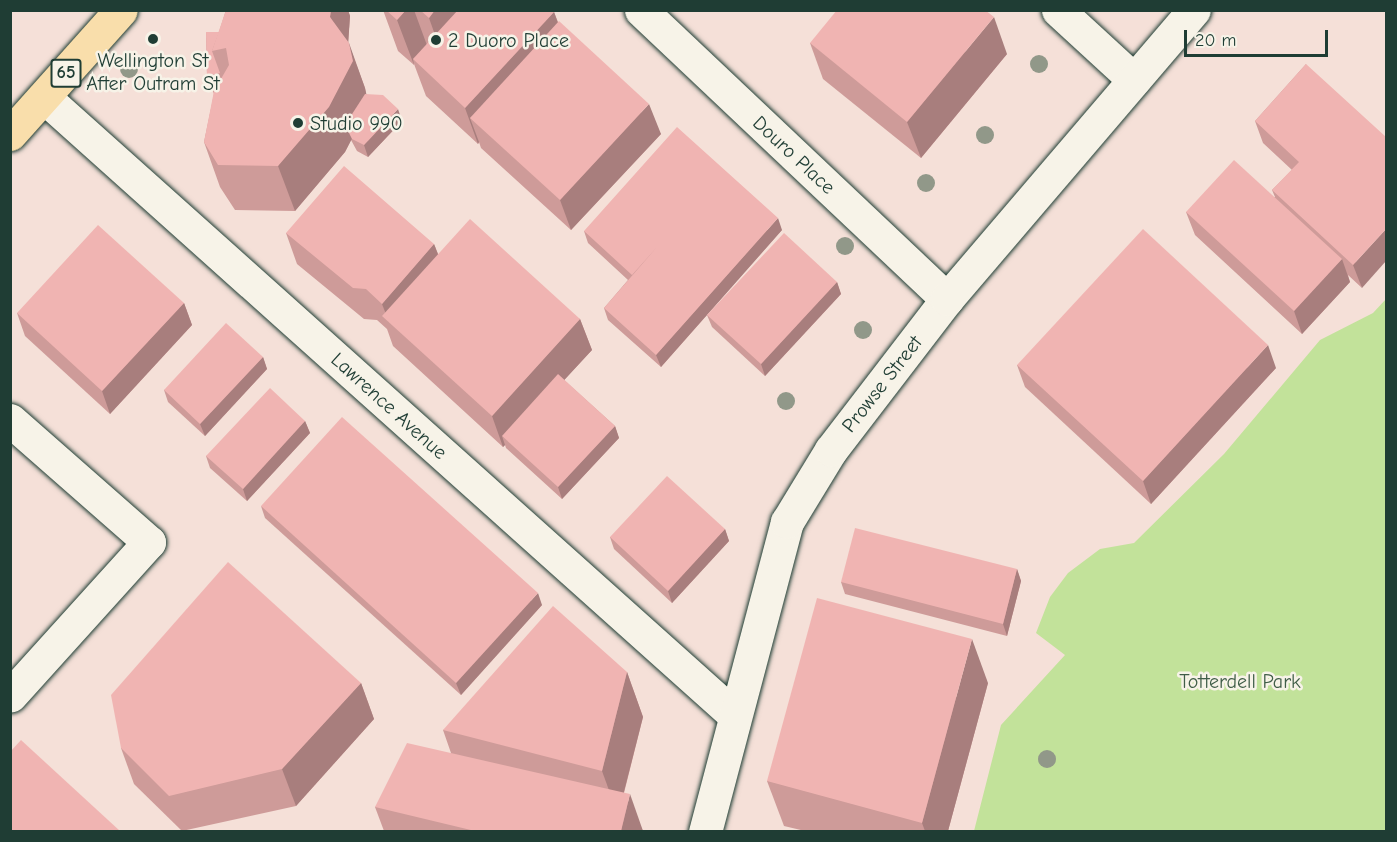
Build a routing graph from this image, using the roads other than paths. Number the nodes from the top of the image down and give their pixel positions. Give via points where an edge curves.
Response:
1 (121, 10) edge
2 (641, 10) edge
3 (1058, 10) edge
4 (1194, 10) edge
5 (1134, 80) junction
6 (45, 97) junction
7 (10, 135) edge
8 (947, 299) junction
9 (10, 420) edge
10 (10, 696) edge
11 (733, 714) junction
12 (705, 831) edge

1 - 6 main road, 65
2 - 8 street, Douro Place
3 - 5 street
4 - 5 street, Prowse Street
5 - 8 street, Prowse Street
6 - 7 main road, 65
6 - 11 street, Lawrence Avenue
8 - 11 street, Prowse Street via 831,450 787,522
9 - 10 street via 149,542
11 - 12 street, Prowse Street

